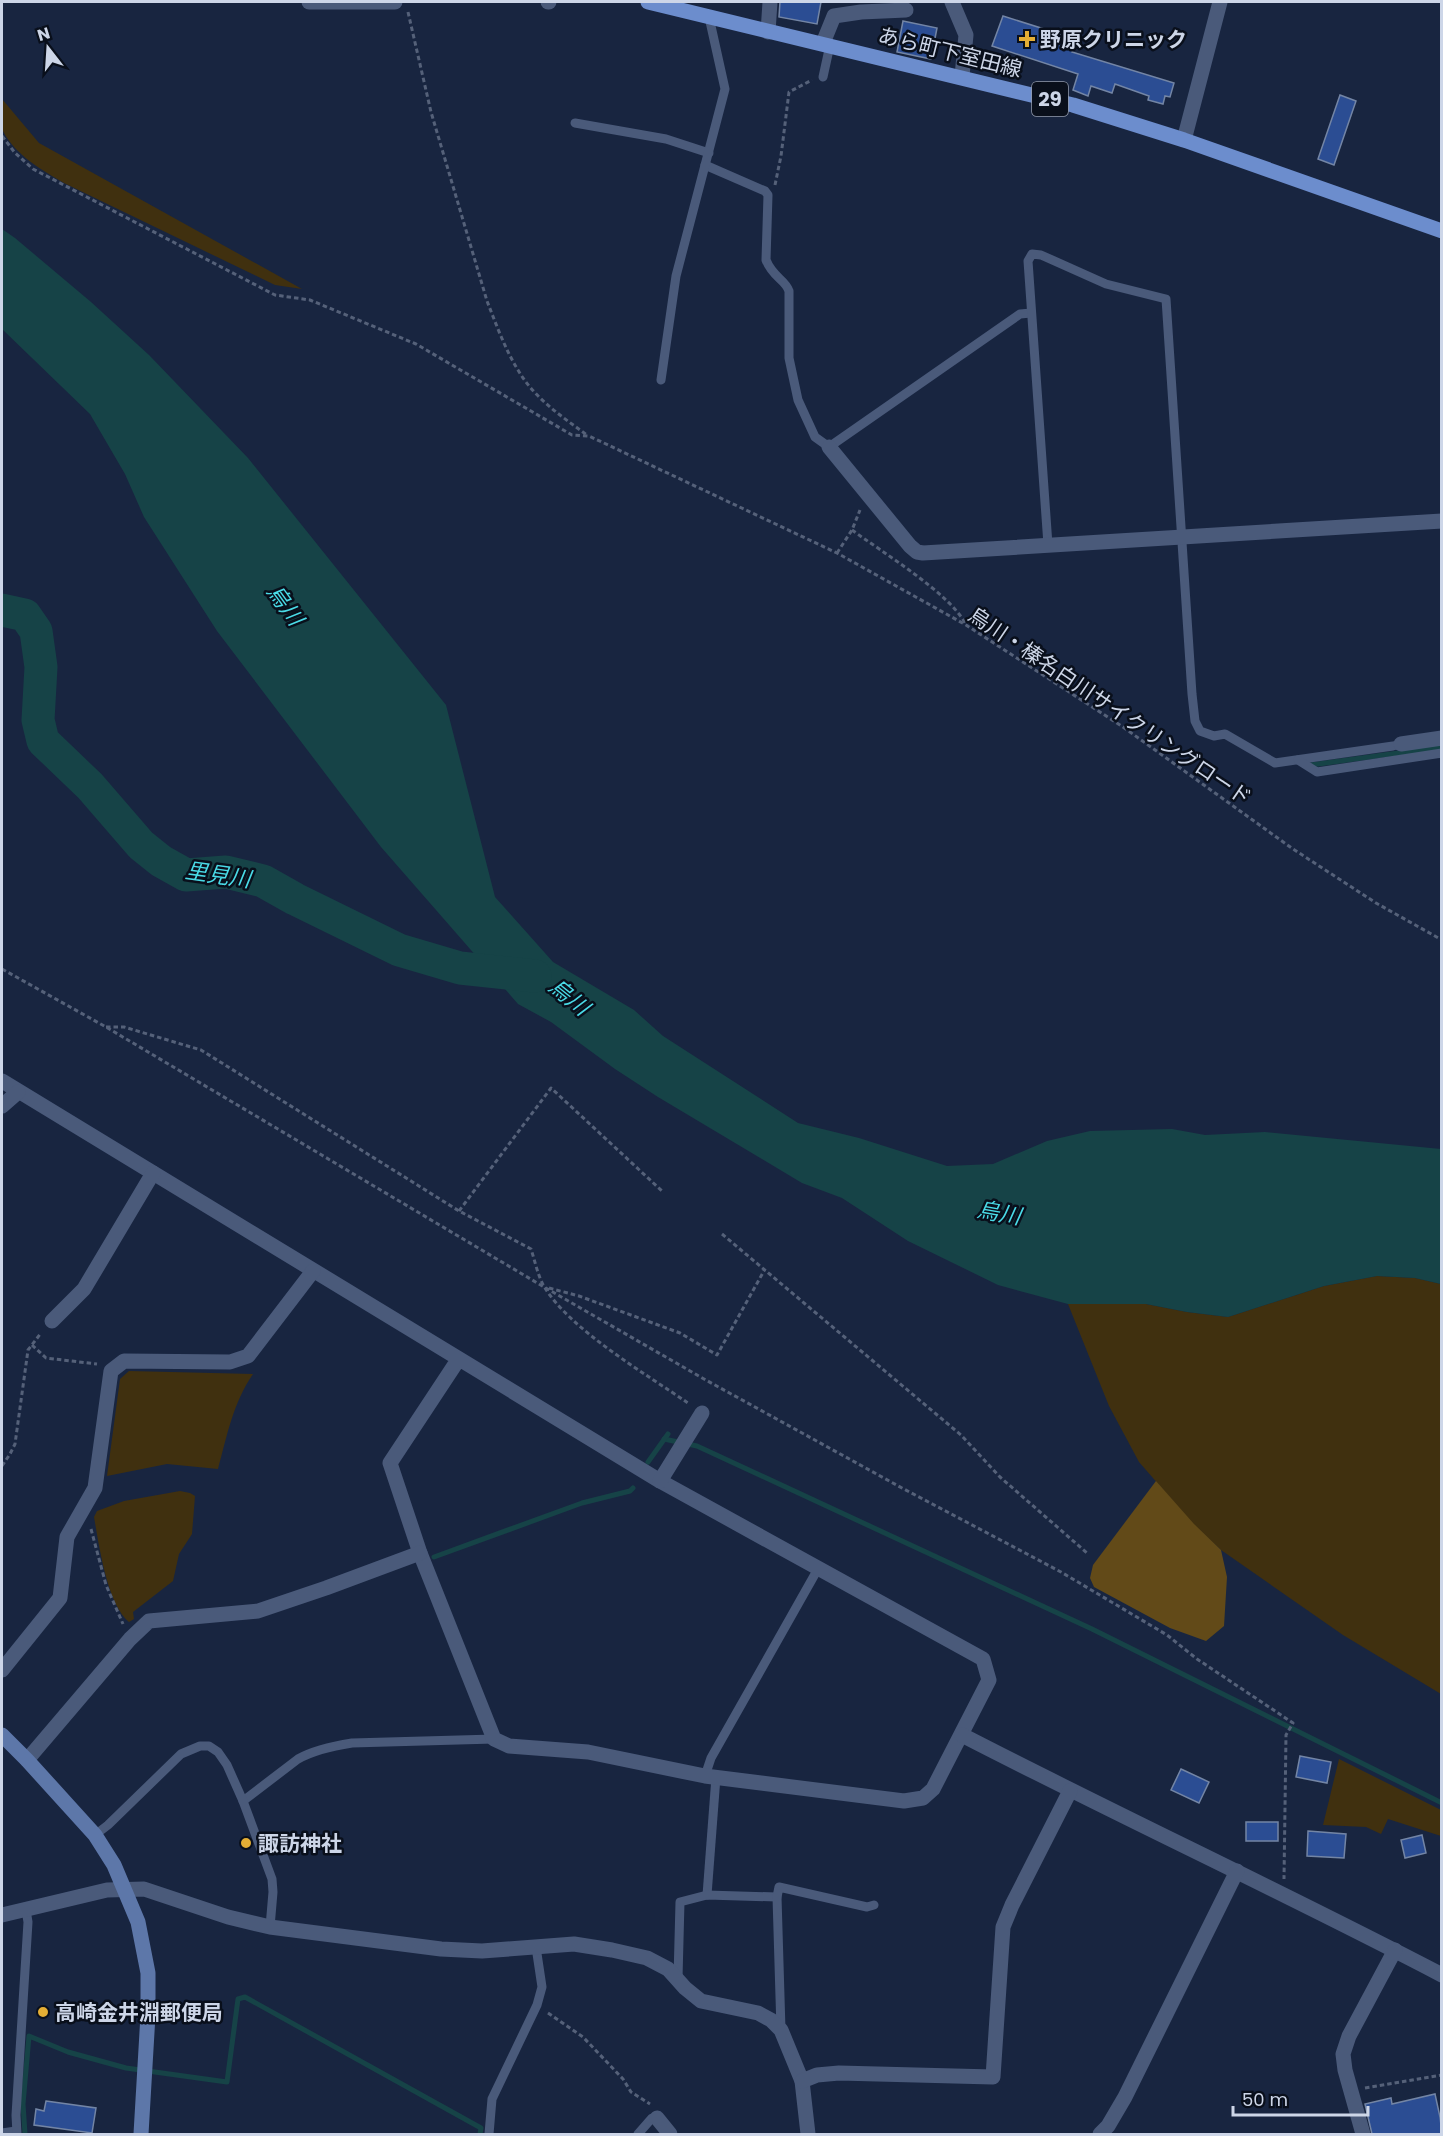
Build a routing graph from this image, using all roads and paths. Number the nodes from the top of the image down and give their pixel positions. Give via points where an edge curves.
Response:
1 (309, 2) edge
2 (395, 2) edge
3 (648, 2) edge
4 (770, 2) edge
5 (952, 2) edge
6 (1220, 2) edge
7 (906, 10) dead end
8 (408, 11) dead end
9 (708, 17) junction
10 (768, 32) junction
11 (827, 44) junction
12 (962, 76) junction
13 (823, 77) joint
14 (575, 123) dead end
15 (2, 136) edge
16 (1184, 140) junction
17 (709, 153) junction
18 (705, 165) junction
19 (774, 189) dead end
20 (1442, 231) edge
21 (1031, 313) junction
22 (661, 380) dead end
23 (589, 436) junction
24 (829, 447) junction
25 (1442, 521) edge
26 (1182, 537) junction
27 (1048, 545) junction
28 (837, 553) junction
29 (966, 625) junction
30 (1442, 738) edge
31 (1401, 744) joint
32 (1442, 753) edge
33 (1376, 756) junction
34 (1298, 760) junction
35 (1442, 940) edge
36 (2, 969) edge
37 (106, 1027) junction
38 (2, 1081) edge
39 (18, 1092) junction
40 (2, 1106) edge
41 (153, 1173) junction
42 (662, 1191) dead end
43 (459, 1211) junction
44 (722, 1234) dead end
45 (765, 1269) junction
46 (313, 1271) junction
47 (544, 1287) junction
48 (52, 1321) joint
49 (32, 1343) junction
50 (458, 1360) junction
51 (111, 1371) junction
52 (702, 1413) joint
53 (2, 1466) edge
54 (660, 1481) junction
55 (86, 1508) junction
56 (420, 1553) junction
57 (1087, 1553) dead end
58 (819, 1567) junction
59 (130, 1639) junction
60 (2, 1670) edge
61 (2, 1735) edge
62 (962, 1735) junction
63 (494, 1739) junction
64 (27, 1760) junction
65 (710, 1776) junction
66 (1070, 1791) junction
67 (243, 1801) junction
68 (95, 1835) junction
69 (1237, 1871) junction
70 (125, 1888) junction
71 (707, 1895) junction
72 (1283, 1895) junction
73 (777, 1897) junction
74 (874, 1905) dead end
75 (26, 1910) junction
76 (2, 1915) edge
77 (270, 1927) junction
78 (536, 1947) junction
79 (1395, 1950) junction
80 (1442, 1975) edge
81 (678, 1978) junction
82 (537, 2005) junction
83 (781, 2030) junction
84 (1442, 2075) edge
85 (802, 2081) junction
86 (1352, 2090) junction
87 (657, 2118) junction
88 (2, 2133) edge
89 (17, 2133) edge
90 (141, 2134) edge
91 (489, 2134) edge
92 (638, 2134) edge
93 (670, 2134) edge
94 (808, 2134) edge
95 (1100, 2134) edge
96 (1363, 2134) edge

1 - 2 street
3 - 9 main road, あら町下室田線 / 29
4 - 10 street
5 - 12 street via 966,35
6 - 16 street
7 - 11 street via 834,16
8 - 23 path, 烏川・榛名白川サイクリングロード via 431,112 497,328 518,371 535,392
9 - 10 main road, あら町下室田線 / 29
9 - 17 lane via 725,89
10 - 11 main road, あら町下室田線 / 29
11 - 12 main road, あら町下室田線 / 29
11 - 13 lane
12 - 16 main road, あら町下室田線 / 29
13 - 19 path via 789,92
14 - 17 lane via 666,139
15 - 23 path, 烏川・榛名白川サイクリングロード via 33,169 243,279 275,295 309,300 416,344 572,435
16 - 20 main road, あら町下室田線 / 29
17 - 18 lane
18 - 22 lane via 676,276
18 - 24 lane via 768,195 766,260 789,291 789,358 795,390 815,436
21 - 24 lane via 1020,314
21 - 26 lane via 1028,261 1032,254 1106,284 1166,299
21 - 27 lane
23 - 28 path, 烏川・榛名白川サイクリングロード
24 - 27 street via 917,552
25 - 26 street
26 - 27 street
26 - 34 lane via 1192,694 1200,731 1214,736 1225,734 1275,763
28 - 29 path, 烏川・榛名白川サイクリングロード
28 - 29 path via 852,530 942,596
29 - 35 path, 烏川・榛名白川サイクリングロード via 1123,727 1293,849
30 - 31 street
31 - 33 lane
32 - 33 lane
33 - 34 lane
33 - 34 lane via 1317,772
36 - 37 path
37 - 43 path via 124,1027 201,1050
37 - 47 path
38 - 39 street
39 - 40 street
39 - 41 street
41 - 46 street
41 - 48 street via 84,1289
42 - 43 path via 550,1088
43 - 47 path via 531,1248
44 - 45 path
45 - 47 path via 717,1355 680,1333
45 - 57 path via 961,1435 1000,1477
46 - 50 street
46 - 51 street via 248,1356 230,1362 124,1361
47 - 52 path via 568,1315 600,1341
47 - 72 path via 704,1379 1061,1572 1167,1635 1293,1723 1286,1735
48 - 49 path
49 - 51 path via 46,1358 99,1365
49 - 53 path via 15,1444
50 - 54 street
50 - 56 street via 390,1462
51 - 55 street via 95,1488
52 - 54 street
54 - 58 street
55 - 59 path via 106,1585
55 - 60 street via 67,1538 60,1598
56 - 59 street via 258,1611 148,1621
56 - 63 street
58 - 62 street via 983,1659 989,1680
58 - 65 lane via 711,1758
59 - 64 street
61 - 64 street
62 - 65 street via 933,1789 913,1801
62 - 66 street
63 - 65 street via 509,1746 588,1752
63 - 67 lane via 335,1746 298,1759
64 - 68 street
65 - 71 lane
66 - 69 street
66 - 85 street via 1003,1927 993,2077 839,2073
67 - 68 lane via 218,1752 200,1746 181,1754
67 - 77 lane via 272,1879
68 - 70 street
69 - 72 street
69 - 95 street via 1125,2097
70 - 75 street
70 - 77 street via 144,1889
70 - 90 street via 138,1922 148,1973
71 - 73 lane
71 - 81 lane via 680,1902
72 - 79 street
73 - 74 lane via 779,1887 867,1907
73 - 83 lane
75 - 76 street
75 - 89 lane
77 - 78 street via 441,1949
78 - 81 street via 574,1944 612,1950 647,1958
78 - 82 lane via 542,1987
79 - 80 street
79 - 86 street via 1343,2054
81 - 83 street via 701,2001 758,2013
82 - 87 path via 583,2037 631,2092 656,2108
82 - 91 lane via 492,2099
83 - 85 street
84 - 86 path
85 - 94 street
86 - 96 street
87 - 92 lane via 652,2118
87 - 93 street
88 - 89 lane

